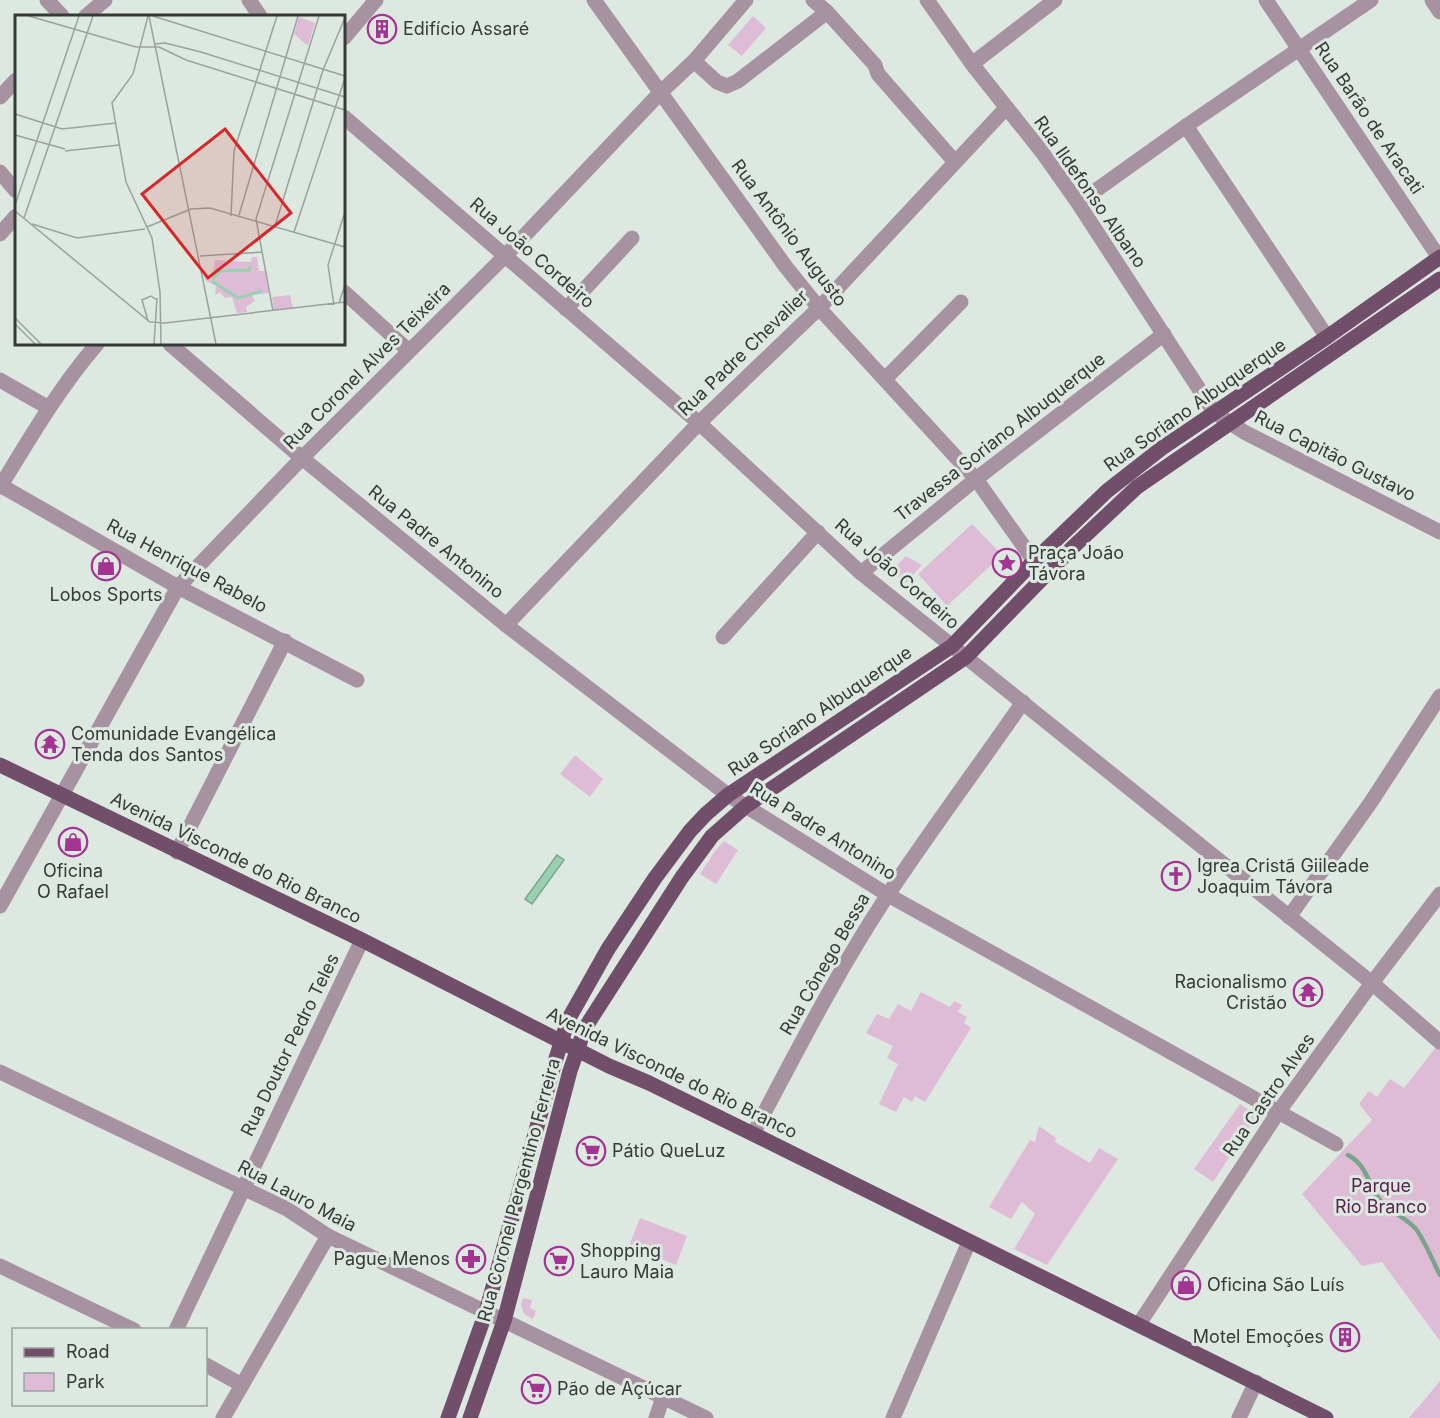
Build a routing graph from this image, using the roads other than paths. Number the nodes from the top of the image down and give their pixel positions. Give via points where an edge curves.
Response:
1 (47, 0) edge
2 (105, 0) edge
3 (249, 0) edge
4 (376, 0) edge
5 (594, 0) edge
6 (746, 0) edge
7 (813, 0) edge
8 (927, 0) edge
9 (1055, 0) edge
10 (1266, 0) edge
11 (1371, 0) edge
12 (1432, 0) edge
13 (827, 12) junction
14 (1440, 12) edge
15 (61, 15) edge
16 (87, 15) edge
17 (259, 15) edge
18 (345, 37) edge
19 (1299, 49) junction
20 (694, 61) junction
21 (972, 64) junction
22 (15, 82) edge
23 (661, 92) junction
24 (0, 97) edge
25 (1006, 108) junction
26 (345, 118) edge
27 (1186, 126) junction
28 (955, 162) junction
29 (0, 172) edge
30 (15, 190) edge
31 (1078, 203) junction
32 (15, 217) edge
33 (0, 234) edge
34 (632, 238) dead end
35 (505, 256) junction
36 (1440, 258) edge
37 (1440, 279) edge
38 (345, 293) edge
39 (961, 302) dead end
40 (819, 308) junction
41 (566, 309) junction
42 (1164, 334) junction
43 (1327, 337) junction
44 (96, 345) edge
45 (171, 345) edge
46 (409, 351) junction
47 (885, 379) junction
48 (0, 380) edge
49 (49, 408) junction
50 (1214, 412) junction
51 (699, 423) junction
52 (1229, 423) junction
53 (302, 458) junction
54 (976, 479) junction
55 (0, 486) edge
56 (1107, 491) junction
57 (1118, 503) junction
58 (818, 532) junction
59 (1440, 532) edge
60 (1034, 561) junction
61 (861, 573) junction
62 (178, 587) junction
63 (506, 625) junction
64 (723, 637) dead end
65 (285, 641) junction
66 (952, 646) junction
67 (966, 657) junction
68 (357, 680) dead end
69 (1440, 696) edge
70 (1023, 702) junction
71 (0, 765) edge
72 (61, 794) junction
73 (728, 795) junction
74 (746, 807) junction
75 (177, 852) junction
76 (1440, 894) edge
77 (888, 896) junction
78 (0, 906) edge
79 (1289, 917) junction
80 (362, 940) junction
81 (1372, 983) junction
82 (561, 1042) junction
83 (1440, 1042) edge
84 (578, 1050) junction
85 (0, 1072) edge
86 (1279, 1111) junction
87 (753, 1134) junction
88 (1335, 1144) dead end
89 (243, 1188) junction
90 (328, 1236) junction
91 (969, 1242) junction
92 (0, 1266) edge
93 (486, 1312) junction
94 (504, 1321) junction
95 (1139, 1324) junction
96 (132, 1328) edge
97 (176, 1328) edge
98 (207, 1366) edge
99 (1256, 1382) junction
100 (242, 1385) junction
101 (663, 1397) junction
102 (223, 1418) edge
103 (448, 1418) edge
104 (470, 1418) edge
105 (656, 1418) edge
106 (706, 1418) edge
107 (893, 1418) edge
108 (1239, 1418) edge
109 (1326, 1418) edge

1 - 15 street
2 - 16 street
3 - 17 street
4 - 18 street
5 - 23 street, Rua Antônio Augusto
6 - 20 street, Rua Coronel Alves Teixeira
7 - 13 street
8 - 21 street, Rua Ildefonso Albano
9 - 21 street
10 - 19 street, Rua Barão de Aracati
11 - 19 street
12 - 14 street
13 - 20 street via 727,86
13 - 28 street
19 - 27 street
19 - 36 street, Rua Barão de Aracati
20 - 23 street, Rua Coronel Alves Teixeira
21 - 25 street, Rua Ildefonso Albano
22 - 24 street
23 - 35 street, Rua Coronel Alves Teixeira
23 - 40 street, Rua Antônio Augusto
25 - 28 street, Rua Padre Chevalier
25 - 31 street, Rua Ildefonso Albano
26 - 35 street, Rua João Cordeiro
27 - 31 street
27 - 43 street
28 - 40 street, Rua Padre Chevalier
29 - 30 street
31 - 42 street, Rua Ildefonso Albano
32 - 33 street
34 - 41 street
35 - 41 street, Rua João Cordeiro
35 - 46 street, Rua Coronel Alves Teixeira
36 - 43 main road, Rua Soriano Albuquerque
37 - 52 main road, Rua Soriano Albuquerque
38 - 46 street
39 - 47 street
40 - 47 street, Rua Antônio Augusto
40 - 51 street, Rua Padre Chevalier
41 - 51 street, Rua João Cordeiro
42 - 50 street, Rua Ildefonso Albano
42 - 54 street, Travessa Soriano Albuquerque
43 - 50 main road, Rua Soriano Albuquerque
44 - 49 street
45 - 53 street, Rua Padre Antonino
46 - 53 street, Rua Coronel Alves Teixeira
47 - 54 street, Rua Antônio Augusto
48 - 49 street
49 - 55 street
50 - 52 street, Rua Capitão Gustavo
50 - 56 main road, Rua Soriano Albuquerque
51 - 58 street, Rua João Cordeiro
51 - 63 street, Rua Padre Chevalier
52 - 57 main road, Rua Soriano Albuquerque
52 - 59 street, Rua Capitão Gustavo
53 - 62 street, Rua Coronel Alves Teixeira
53 - 63 street, Rua Padre Antonino
54 - 60 street, Rua Antônio Augusto
54 - 61 street, Travessa Soriano Albuquerque
55 - 62 street, Rua Henrique Rabelo
56 - 57 main road
56 - 60 main road, Rua Soriano Albuquerque
57 - 67 main road, Rua Soriano Albuquerque
58 - 61 street, Rua João Cordeiro
58 - 64 street
60 - 66 main road, Rua Soriano Albuquerque
61 - 66 street, Rua João Cordeiro
62 - 65 street, Rua Henrique Rabelo
62 - 72 street, Rua Coronel Alves Teixeira
63 - 73 street, Rua Padre Antonino
65 - 68 street, Rua Henrique Rabelo
65 - 75 street
66 - 67 street, Rua João Cordeiro
66 - 73 main road, Rua Soriano Albuquerque
67 - 70 street, Rua João Cordeiro
67 - 74 main road, Rua Soriano Albuquerque
69 - 79 street
70 - 77 street, Rua Cônego Bessa
70 - 79 street, Rua João Cordeiro
71 - 72 main road, Avenida Visconde do Rio Branco
72 - 75 main road, Avenida Visconde do Rio Branco
72 - 78 street, Rua Coronel Alves Teixeira
73 - 74 street, Rua Padre Antonino
73 - 82 main road, Rua Coronel Pergentino Ferreira via 690,831 655,878 608,949 568,1020
74 - 77 street, Rua Padre Antonino
74 - 84 main road, Rua Coronel Pergentino Ferreira via 712,836 695,858 585,1028
75 - 80 main road, Avenida Visconde do Rio Branco
76 - 81 street, Rua Castro Alves
77 - 86 street, Rua Padre Antonino
77 - 87 street, Rua Cônego Bessa via 824,999
79 - 81 street, Rua João Cordeiro
80 - 82 main road, Avenida Visconde do Rio Branco
80 - 89 street, Rua Doutor Pedro Teles
81 - 83 street, Rua João Cordeiro
81 - 86 street, Rua Castro Alves
82 - 84 main road, Avenida Visconde do Rio Branco
82 - 93 main road, Rua Coronel Pergentino Ferreira
84 - 87 main road, Avenida Visconde do Rio Branco
84 - 94 main road, Rua Coronel Pergentino Ferreira
85 - 89 street, Rua Lauro Maia
86 - 88 street, Rua Padre Antonino
86 - 95 street, Rua Castro Alves
87 - 91 main road, Avenida Visconde do Rio Branco
89 - 90 street, Rua Lauro Maia via 287,1209
89 - 97 street, Rua Doutor Pedro Teles
90 - 93 street, Rua Lauro Maia
90 - 100 street
91 - 95 main road, Avenida Visconde do Rio Branco
91 - 107 street
92 - 96 street
93 - 94 street, Rua Lauro Maia
93 - 103 main road, Rua Coronel Pergentino Ferreira
94 - 101 street, Rua Lauro Maia
94 - 104 main road, Rua Coronel Pergentino Ferreira
95 - 99 main road, Avenida Visconde do Rio Branco
98 - 100 street
99 - 108 street
99 - 109 main road, Avenida Visconde do Rio Branco
100 - 102 street
101 - 105 street
101 - 106 street, Rua Lauro Maia

